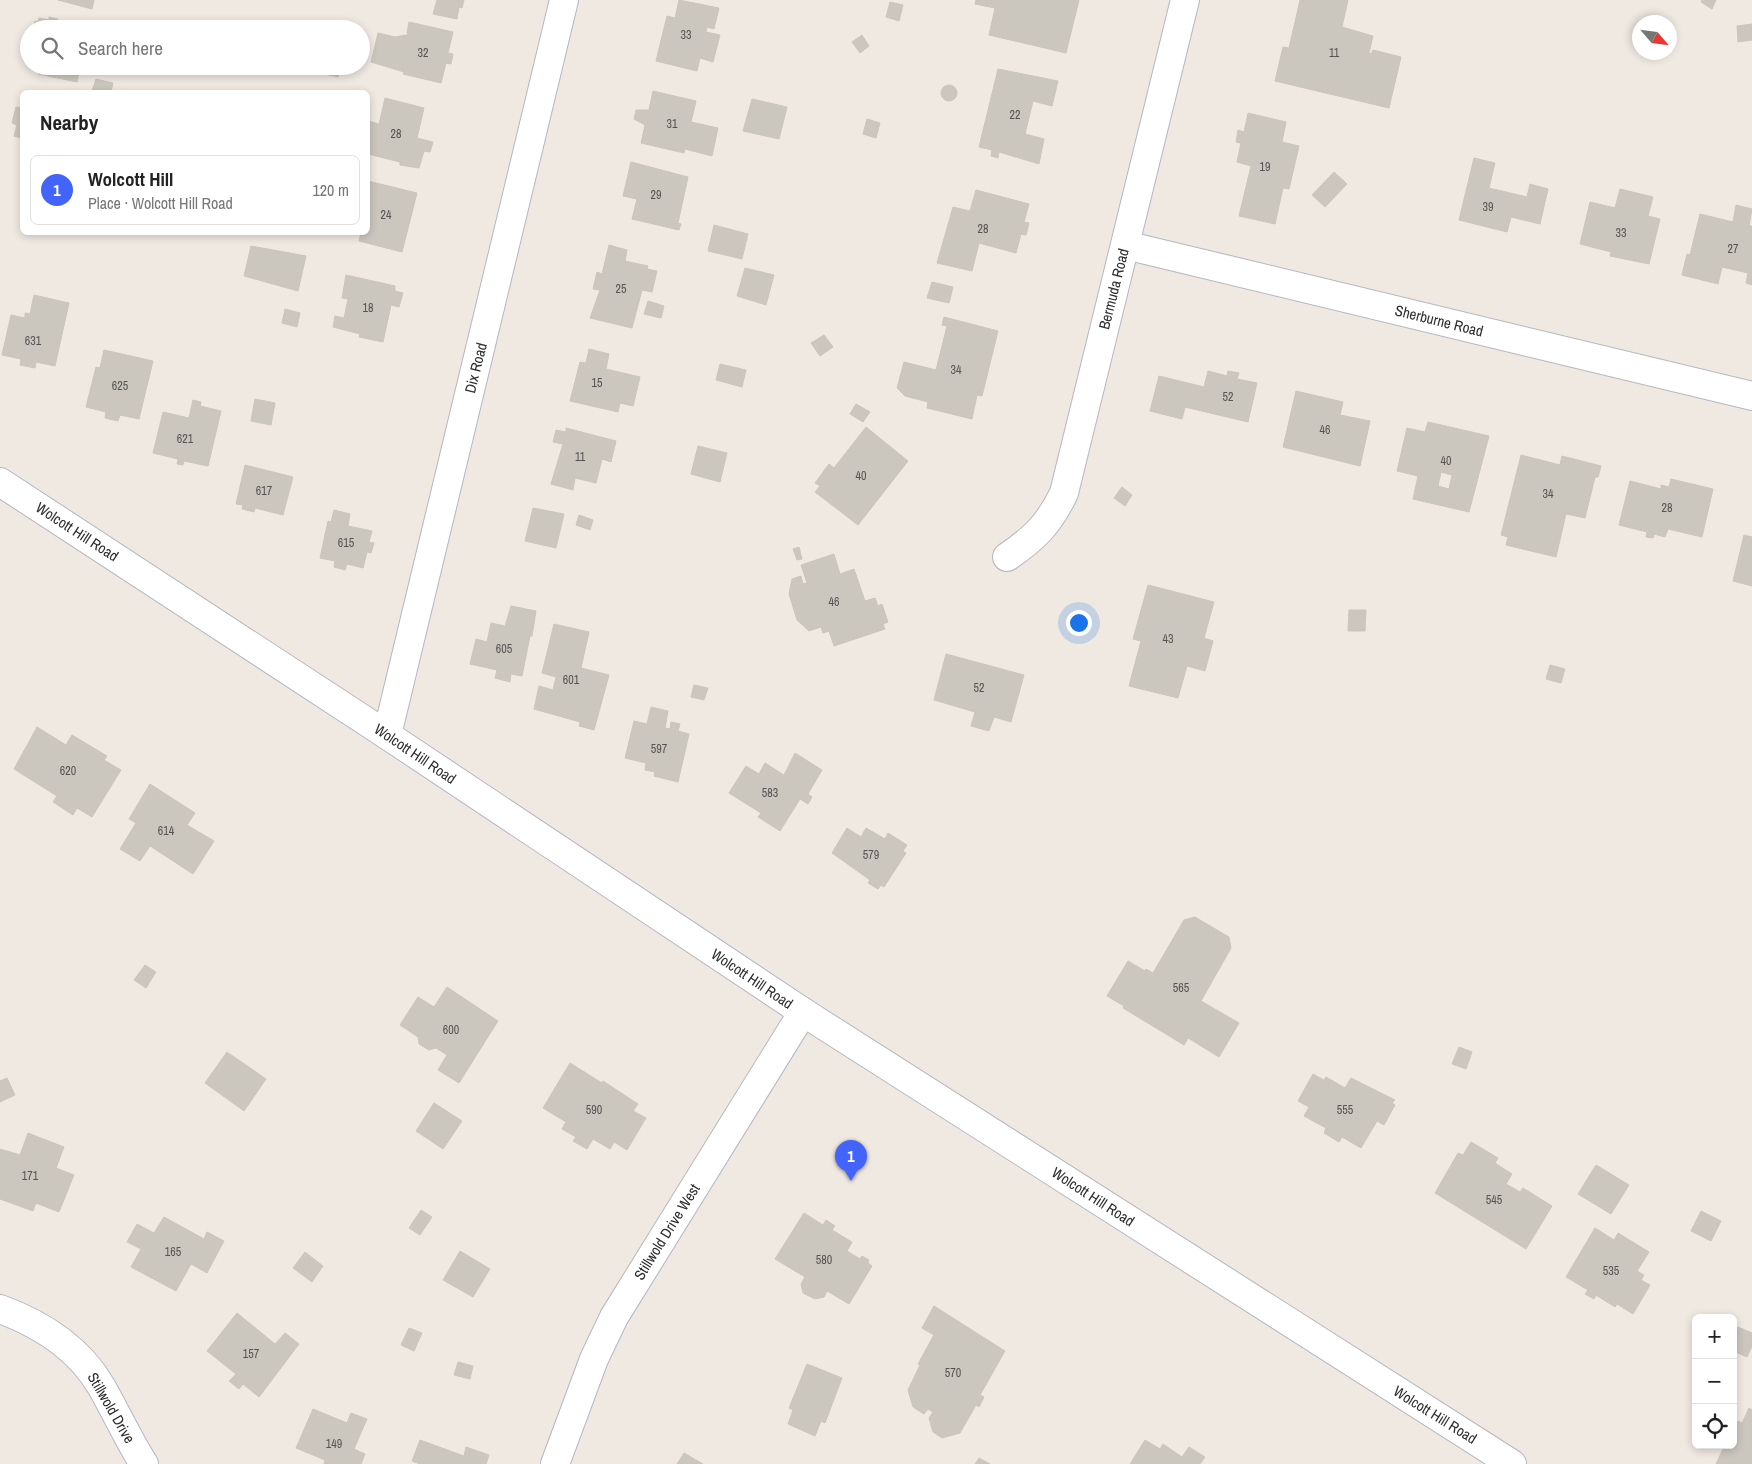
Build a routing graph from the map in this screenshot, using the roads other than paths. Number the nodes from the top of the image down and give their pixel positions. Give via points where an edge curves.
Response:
1 (564, 0) edge
2 (1185, 0) edge
3 (1125, 245) junction
4 (1752, 396) edge
5 (0, 482) edge
6 (1007, 557) dead end
7 (387, 735) junction
8 (803, 1012) junction
9 (0, 1308) edge
10 (144, 1464) edge
11 (555, 1464) edge
12 (1512, 1464) edge

1 - 7 street, Dix Road
2 - 3 street, Bermuda Road
3 - 4 street, Sherburne Road
3 - 6 street, Bermuda Road via 1064,493 1053,516 1033,539
5 - 7 street, Wolcott Hill Road
7 - 8 street, Wolcott Hill Road
8 - 11 street, Stillwold Drive West via 614,1317 594,1358
8 - 12 street, Wolcott Hill Road
9 - 10 street, Stillwold Drive via 57,1336 80,1358 100,1384

